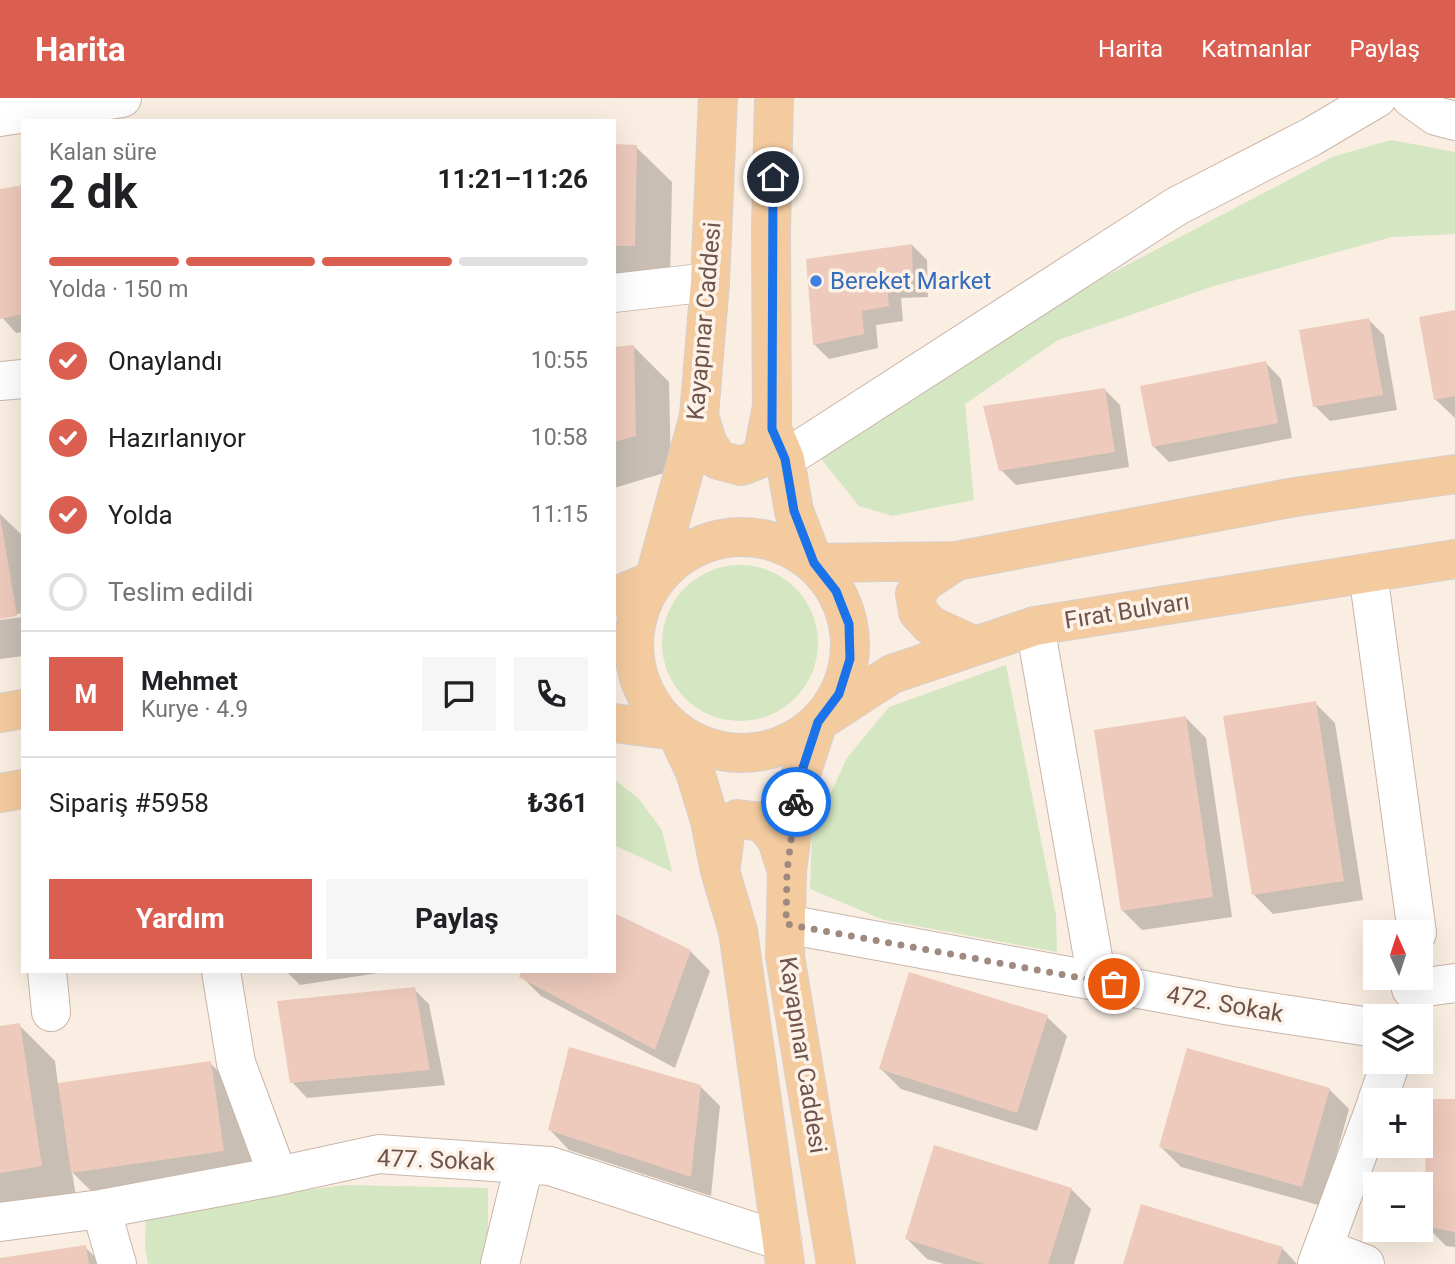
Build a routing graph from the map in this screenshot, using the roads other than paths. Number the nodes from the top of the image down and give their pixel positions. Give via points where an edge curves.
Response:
1 (122, 98) edge
2 (718, 98) edge
3 (774, 98) edge
4 (1411, 98) edge
5 (1352, 104) edge
6 (0, 117) edge
7 (1455, 121) edge
8 (710, 282) junction
9 (616, 293) edge
10 (21, 379) edge
11 (0, 382) edge
12 (772, 403) junction
13 (699, 416) junction
14 (785, 459) junction
15 (1455, 474) edge
16 (1455, 559) edge
17 (956, 561) junction
18 (814, 563) junction
19 (1368, 573) junction
20 (654, 580) junction
21 (616, 596) edge
22 (1035, 626) junction
23 (975, 646) junction
24 (21, 709) edge
25 (0, 713) edge
26 (818, 722) junction
27 (616, 723) edge
28 (676, 730) junction
29 (21, 789) edge
30 (0, 793) edge
31 (720, 871) junction
32 (787, 871) junction
33 (1415, 920) edge
34 (786, 924) junction
35 (47, 973) edge
36 (220, 973) edge
37 (1097, 981) junction
38 (1455, 983) edge
39 (1410, 995) edge
40 (51, 1012) dead end
41 (1363, 1026) edge
42 (1363, 1139) edge
43 (524, 1165) junction
44 (278, 1177) junction
45 (101, 1209) junction
46 (0, 1222) edge
47 (783, 1253) edge
48 (1320, 1256) edge
49 (839, 1263) edge
50 (117, 1264) edge
51 (500, 1264) edge
52 (1365, 1264) edge

1 - 6 street
2 - 8 main road, Kayapınar Caddesi
3 - 12 main road
4 - 7 street via 1436,116
5 - 14 street via 1311,137 1177,206
8 - 9 street
8 - 13 main road, Kayapınar Caddesi
10 - 11 street
12 - 13 main road via 762,458 741,466 718,460
12 - 14 main road via 772,429
13 - 20 main road, Kayapınar Caddesi
14 - 18 main road via 794,511
15 - 17 main road via 1295,497
16 - 19 main road, Fırat Bulvarı
17 - 18 main road
17 - 23 main road via 915,594 918,612 930,625
18 - 20 main road via 783,544 736,537 712,540 680,555
18 - 26 main road via 836,591 849,624 850,659 839,694
19 - 22 main road, Fırat Bulvarı
19 - 33 street
20 - 21 main road
20 - 28 main road via 638,610 633,643 638,677 652,707
22 - 23 main road, Fırat Bulvarı
22 - 37 street
23 - 26 main road, Fırat Bulvarı via 892,674
24 - 25 main road
26 - 28 main road via 793,740 764,751 733,753 703,746
26 - 32 main road, Kayapınar Caddesi via 798,783
27 - 28 main road
28 - 31 main road, Kayapınar Caddesi via 695,772
29 - 30 main road
31 - 32 main road via 726,826 737,819 763,822 777,840
31 - 47 main road, Kayapınar Caddesi via 738,931
32 - 34 main road, Kayapınar Caddesi
34 - 37 street, 472. Sokak
34 - 49 main road, Kayapınar Caddesi via 785,956
35 - 40 street
36 - 44 street via 236,1063
37 - 41 street, 472. Sokak
38 - 39 street
42 - 48 street
43 - 44 street, 477. Sokak via 379,1154
43 - 47 street, 477. Sokak via 550,1166
43 - 51 street
44 - 45 street, 477. Sokak
45 - 46 street, 477. Sokak
45 - 50 street
48 - 52 street

